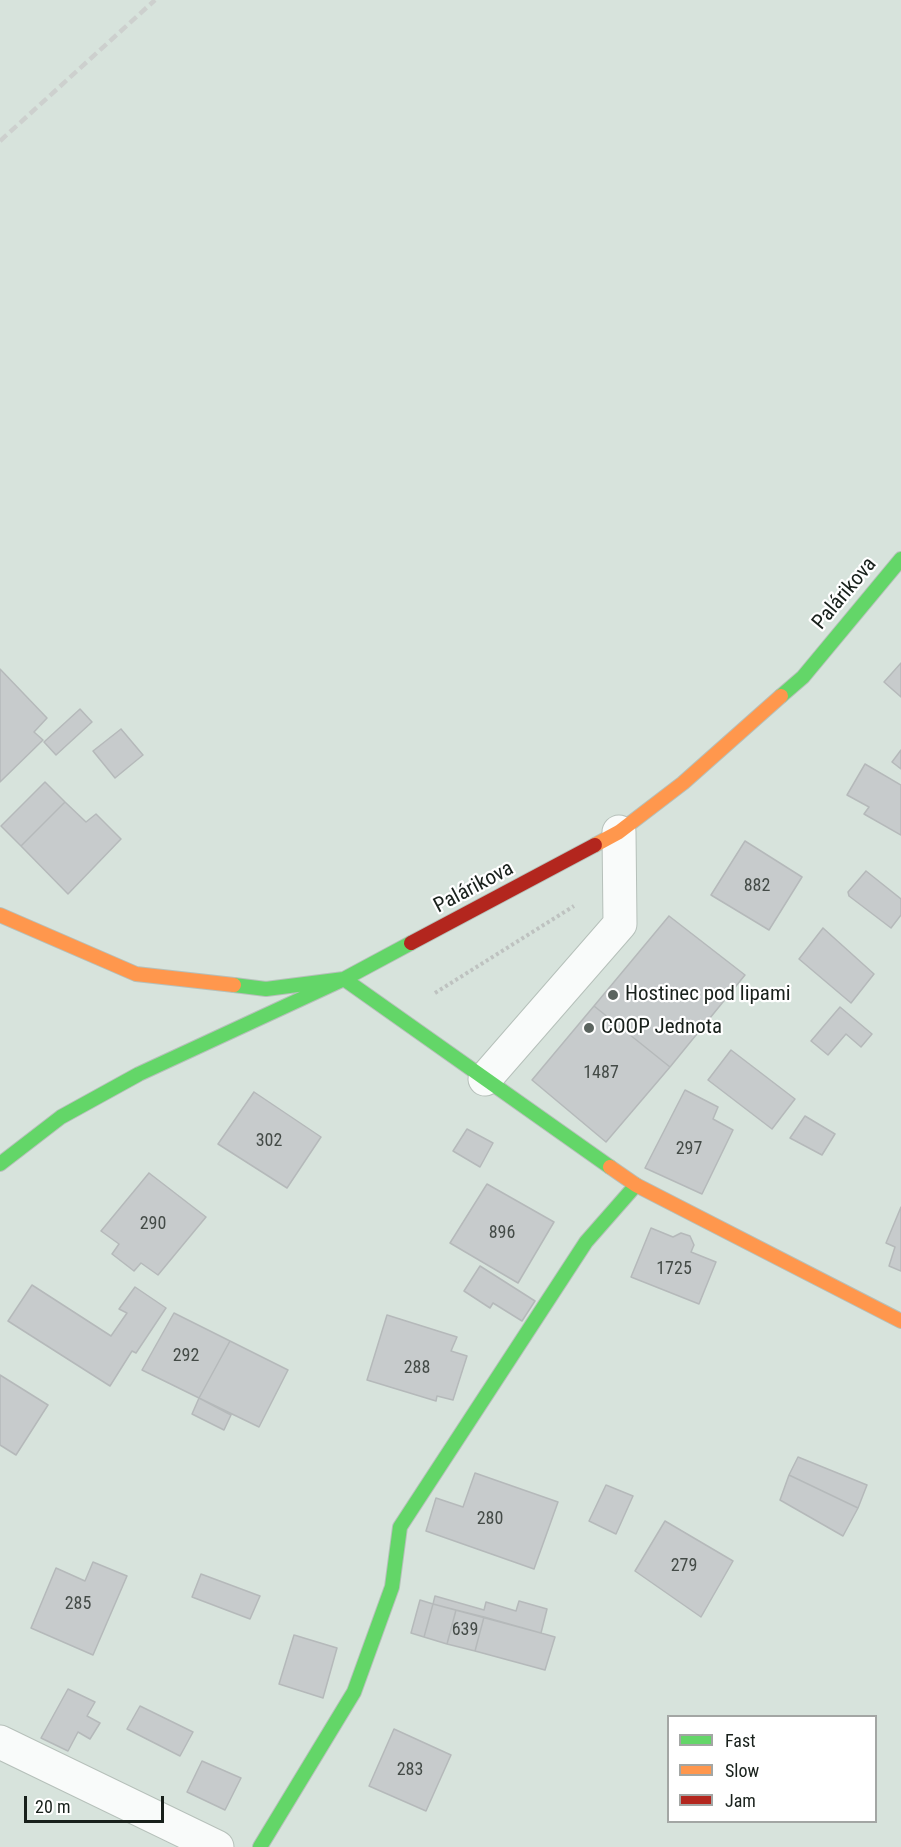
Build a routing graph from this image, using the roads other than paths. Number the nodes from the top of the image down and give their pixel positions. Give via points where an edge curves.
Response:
1 (901, 559) edge
2 (619, 832) junction
3 (0, 915) edge
4 (344, 979) junction
5 (485, 1078) junction
6 (0, 1164) edge
7 (636, 1185) junction
8 (901, 1321) edge
9 (0, 1742) edge
10 (217, 1847) edge
11 (260, 1847) edge

1 - 2 street, Palárikova via 803,677 683,783
2 - 4 street, Palárikova
2 - 5 street via 620,924
3 - 4 street via 136,974 266,989
4 - 5 street
4 - 6 street, Palárikova via 139,1074 61,1117
5 - 7 street
7 - 8 street
7 - 11 street via 586,1242 400,1527 393,1587 354,1692
9 - 10 street

